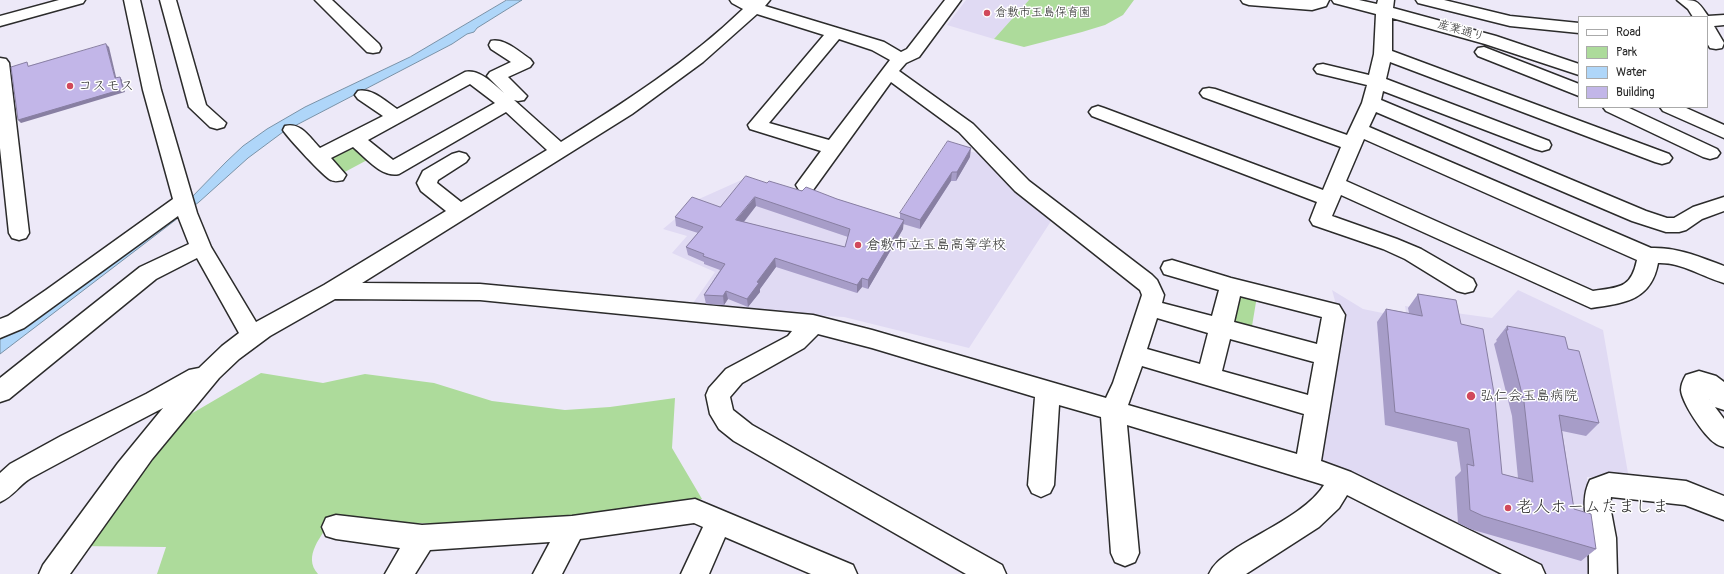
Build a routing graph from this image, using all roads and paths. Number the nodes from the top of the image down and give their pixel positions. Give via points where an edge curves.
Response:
1 (77, 0) edge
2 (132, 0) edge
3 (168, 0) edge
4 (323, 0) edge
5 (953, 0) edge
6 (1249, 0) edge
7 (1321, 0) edge
8 (1340, 0) edge
9 (1424, 0) edge
10 (1685, 0) edge
11 (751, 3) edge
12 (1454, 4) edge
13 (1383, 7) edge
14 (1700, 16) edge
15 (1724, 20) edge
16 (0, 21) edge
17 (1708, 21) edge
18 (1578, 28) edge
19 (1708, 30) edge
20 (835, 33) junction
21 (1716, 44) edge
22 (497, 45) dead end
23 (373, 48) dead end
24 (1383, 54) junction
25 (1578, 60) edge
26 (0, 63) edge
27 (894, 65) junction
28 (1323, 69) dead end
29 (1578, 70) edge
30 (489, 80) junction
31 (1376, 82) junction
32 (1578, 91) edge
33 (1209, 93) dead end
34 (364, 95) dead end
35 (1371, 103) junction
36 (507, 104) junction
37 (1614, 108) edge
38 (1671, 108) edge
39 (1694, 108) edge
40 (1098, 112) dead end
41 (396, 116) junction
42 (1724, 122) edge
43 (217, 123) dead end
44 (292, 130) dead end
45 (1724, 132) edge
46 (1356, 137) junction
47 (355, 138) junction
48 (1542, 145) dead end
49 (566, 146) junction
50 (833, 148) junction
51 (1710, 153) dead end
52 (318, 157) junction
53 (459, 158) dead end
54 (1662, 158) dead end
55 (336, 175) dead end
56 (806, 185) dead end
57 (1331, 192) junction
58 (1724, 204) edge
59 (185, 207) junction
60 (460, 212) junction
61 (19, 233) dead end
62 (200, 246) junction
63 (1649, 256) junction
64 (1172, 268) dead end
65 (1724, 276) edge
66 (1465, 284) dead end
67 (1231, 286) junction
68 (332, 291) junction
69 (1150, 308) junction
70 (813, 324) junction
71 (1221, 327) junction
72 (0, 329) edge
73 (252, 336) junction
74 (1135, 355) junction
75 (1326, 356) junction
76 (215, 367) junction
77 (1209, 376) junction
78 (0, 392) edge
79 (1048, 392) junction
80 (1724, 400) edge
81 (1317, 408) junction
82 (1113, 411) junction
83 (1724, 436) edge
84 (1307, 468) junction
85 (1342, 480) junction
86 (1041, 485) dead end
87 (0, 490) edge
88 (1724, 508) edge
89 (719, 521) junction
90 (336, 527) dead end
91 (572, 528) junction
92 (422, 538) junction
93 (1125, 553) dead end
94 (53, 574) edge
95 (399, 574) edge
96 (547, 574) edge
97 (696, 574) edge
98 (841, 574) edge
99 (992, 574) edge
100 (1223, 574) edge
101 (1531, 574) edge
102 (1603, 574) edge

1 - 16 main road
2 - 59 main road via 152,90
3 - 43 main road via 198,107
4 - 23 main road
5 - 27 main road via 914,53
6 - 7 main road via 1312,5 1320,3
8 - 13 main road, 産業通り
9 - 12 main road
10 - 14 main road via 1694,6
11 - 20 main road
11 - 49 main road via 710,47 666,82 626,110
12 - 18 main road via 1510,21
13 - 24 main road
13 - 25 main road, 産業通り via 1446,16
13 - 29 main road, 産業通り via 1534,53
13 - 32 main road
15 - 17 main road
19 - 21 main road
20 - 27 main road via 878,46
20 - 50 main road via 758,125
22 - 30 main road via 524,63
24 - 31 main road
24 - 54 main road
26 - 61 main road
27 - 50 main road
27 - 69 main road via 966,128 1022,186 1144,281 1153,295
28 - 31 main road
30 - 36 main road
30 - 41 main road via 471,76
30 - 49 main road
31 - 35 main road
31 - 48 main road
33 - 46 main road
34 - 41 main road
35 - 46 main road
35 - 58 main road via 1639,216 1666,225 1679,225 1698,212
36 - 47 main road via 392,169
36 - 49 main road
37 - 51 main road
38 - 45 main road
39 - 42 main road
40 - 57 main road
41 - 47 main road
44 - 52 main road
46 - 57 main road
46 - 63 main road
47 - 52 main road
49 - 60 main road
50 - 56 main road
52 - 55 main road
53 - 60 main road via 430,176 426,183
57 - 63 main road via 1591,300 1618,295 1635,288 1642,280
57 - 66 main road via 1320,220 1413,254
59 - 62 main road
59 - 72 main road via 16,322
60 - 68 main road
62 - 73 main road
62 - 78 main road via 148,273
63 - 65 main road via 1665,255 1684,259
64 - 67 main road
67 - 71 main road
67 - 75 main road via 1331,312 1334,315
68 - 70 main road via 480,292
68 - 73 main road
69 - 71 main road
69 - 74 main road
70 - 79 main road
70 - 99 main road via 796,342 734,376 718,395 719,408 725,419 750,437
71 - 75 main road
71 - 77 main road
73 - 76 main road
74 - 77 main road
74 - 82 main road
75 - 81 main road
76 - 87 main road via 19,472
76 - 94 main road via 155,435
77 - 81 main road
79 - 82 main road
79 - 86 main road
80 - 83 main road via 1716,389 1705,382 1694,382 1694,396 1707,418
81 - 84 main road
82 - 84 main road
82 - 93 main road
84 - 85 main road
85 - 100 main road via 1330,500 1309,518
85 - 101 main road
88 - 102 main road via 1686,493 1609,485 1599,488 1597,506 1602,538
89 - 91 main road via 696,511
89 - 97 main road
89 - 98 main road
90 - 92 main road
91 - 92 main road
91 - 96 main road
92 - 95 main road

